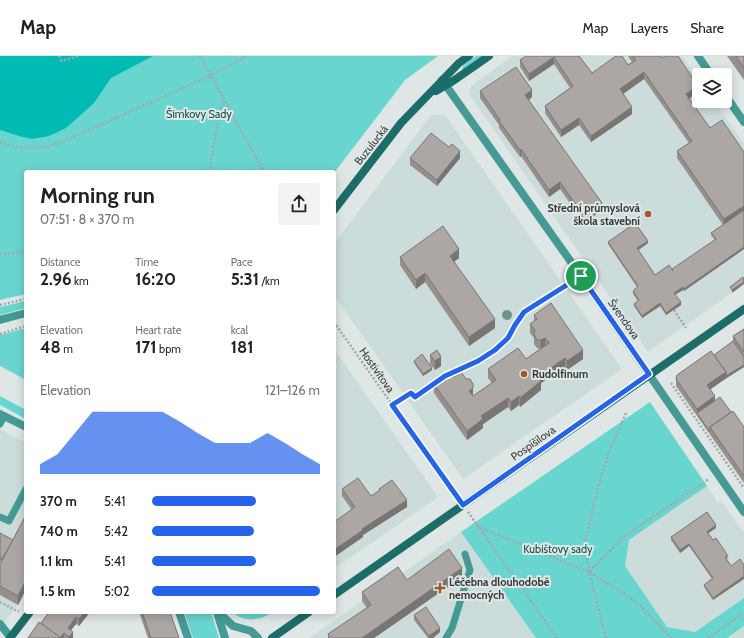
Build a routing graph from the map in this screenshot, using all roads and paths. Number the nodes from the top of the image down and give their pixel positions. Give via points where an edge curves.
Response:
1 (59, 56) edge
2 (79, 56) edge
3 (200, 56) edge
4 (247, 56) edge
5 (469, 56) edge
6 (489, 56) edge
7 (698, 56) edge
8 (67, 58) edge
9 (706, 68) edge
10 (210, 76) junction
11 (444, 83) junction
12 (223, 99) junction
13 (732, 105) edge
14 (744, 122) edge
15 (0, 142) edge
16 (210, 170) edge
17 (263, 170) edge
18 (336, 207) edge
19 (24, 251) edge
20 (0, 254) edge
21 (581, 276) junction
22 (24, 299) edge
23 (0, 305) edge
24 (744, 309) edge
25 (674, 310) edge
26 (24, 314) edge
27 (0, 320) edge
28 (336, 325) edge
29 (24, 327) edge
30 (686, 328) dead end
31 (0, 334) edge
32 (649, 374) junction
33 (671, 383) dead end
34 (415, 397) joint
35 (392, 405) junction
36 (626, 413) dead end
37 (2, 415) edge
38 (0, 424) edge
39 (24, 426) edge
40 (717, 474) junction
41 (744, 488) edge
42 (24, 493) edge
43 (463, 505) junction
44 (744, 512) edge
45 (0, 517) edge
46 (473, 519) dead end
47 (479, 527) junction
48 (465, 554) dead end
49 (589, 572) junction
50 (336, 594) edge
51 (0, 602) edge
52 (21, 610) dead end
53 (744, 613) edge
54 (29, 614) edge
55 (180, 614) edge
56 (218, 614) edge
57 (219, 614) edge
58 (306, 614) edge
59 (0, 624) edge
60 (11, 638) edge
61 (188, 638) edge
62 (225, 638) edge
63 (258, 638) edge
64 (272, 638) edge
65 (446, 638) edge
66 (557, 638) edge
67 (606, 638) edge
68 (672, 638) edge
69 (708, 638) edge

1 - 8 path via 62,61
2 - 8 path
3 - 10 path
4 - 10 path
5 - 11 street, Buzulucká via 459,63
6 - 11 street, Buzulucká
7 - 9 street
10 - 12 path
10 - 15 path via 60,143 26,148
11 - 18 street, Buzulucká via 428,95 401,123
11 - 21 street, Švendova
12 - 16 path
12 - 17 path
13 - 14 street
19 - 20 path
21 - 32 street, Švendova
21 - 34 lane via 524,312 508,338 495,350 445,376
22 - 23 path
24 - 32 street, Pospíšilova
25 - 30 path
26 - 27 street
28 - 35 path, Hostivítova
29 - 31 path
32 - 40 street, Švendova
32 - 43 street, Pospíšilova
33 - 41 path
34 - 35 path via 411,393
35 - 43 path, Hostivítova
36 - 49 path via 608,455 585,542
37 - 38 lane
37 - 39 street
40 - 44 street, Švendova
40 - 49 path via 626,536
42 - 45 lane via 9,522
43 - 50 street, Pospíšilova
46 - 47 path
47 - 49 path
47 - 66 path
48 - 65 lane via 470,570 452,628
49 - 67 path
49 - 68 path via 637,602
51 - 52 path via 17,611
53 - 69 path
54 - 60 street
55 - 61 street
56 - 62 street
57 - 63 street via 233,626 251,631
58 - 64 street
59 - 60 street

